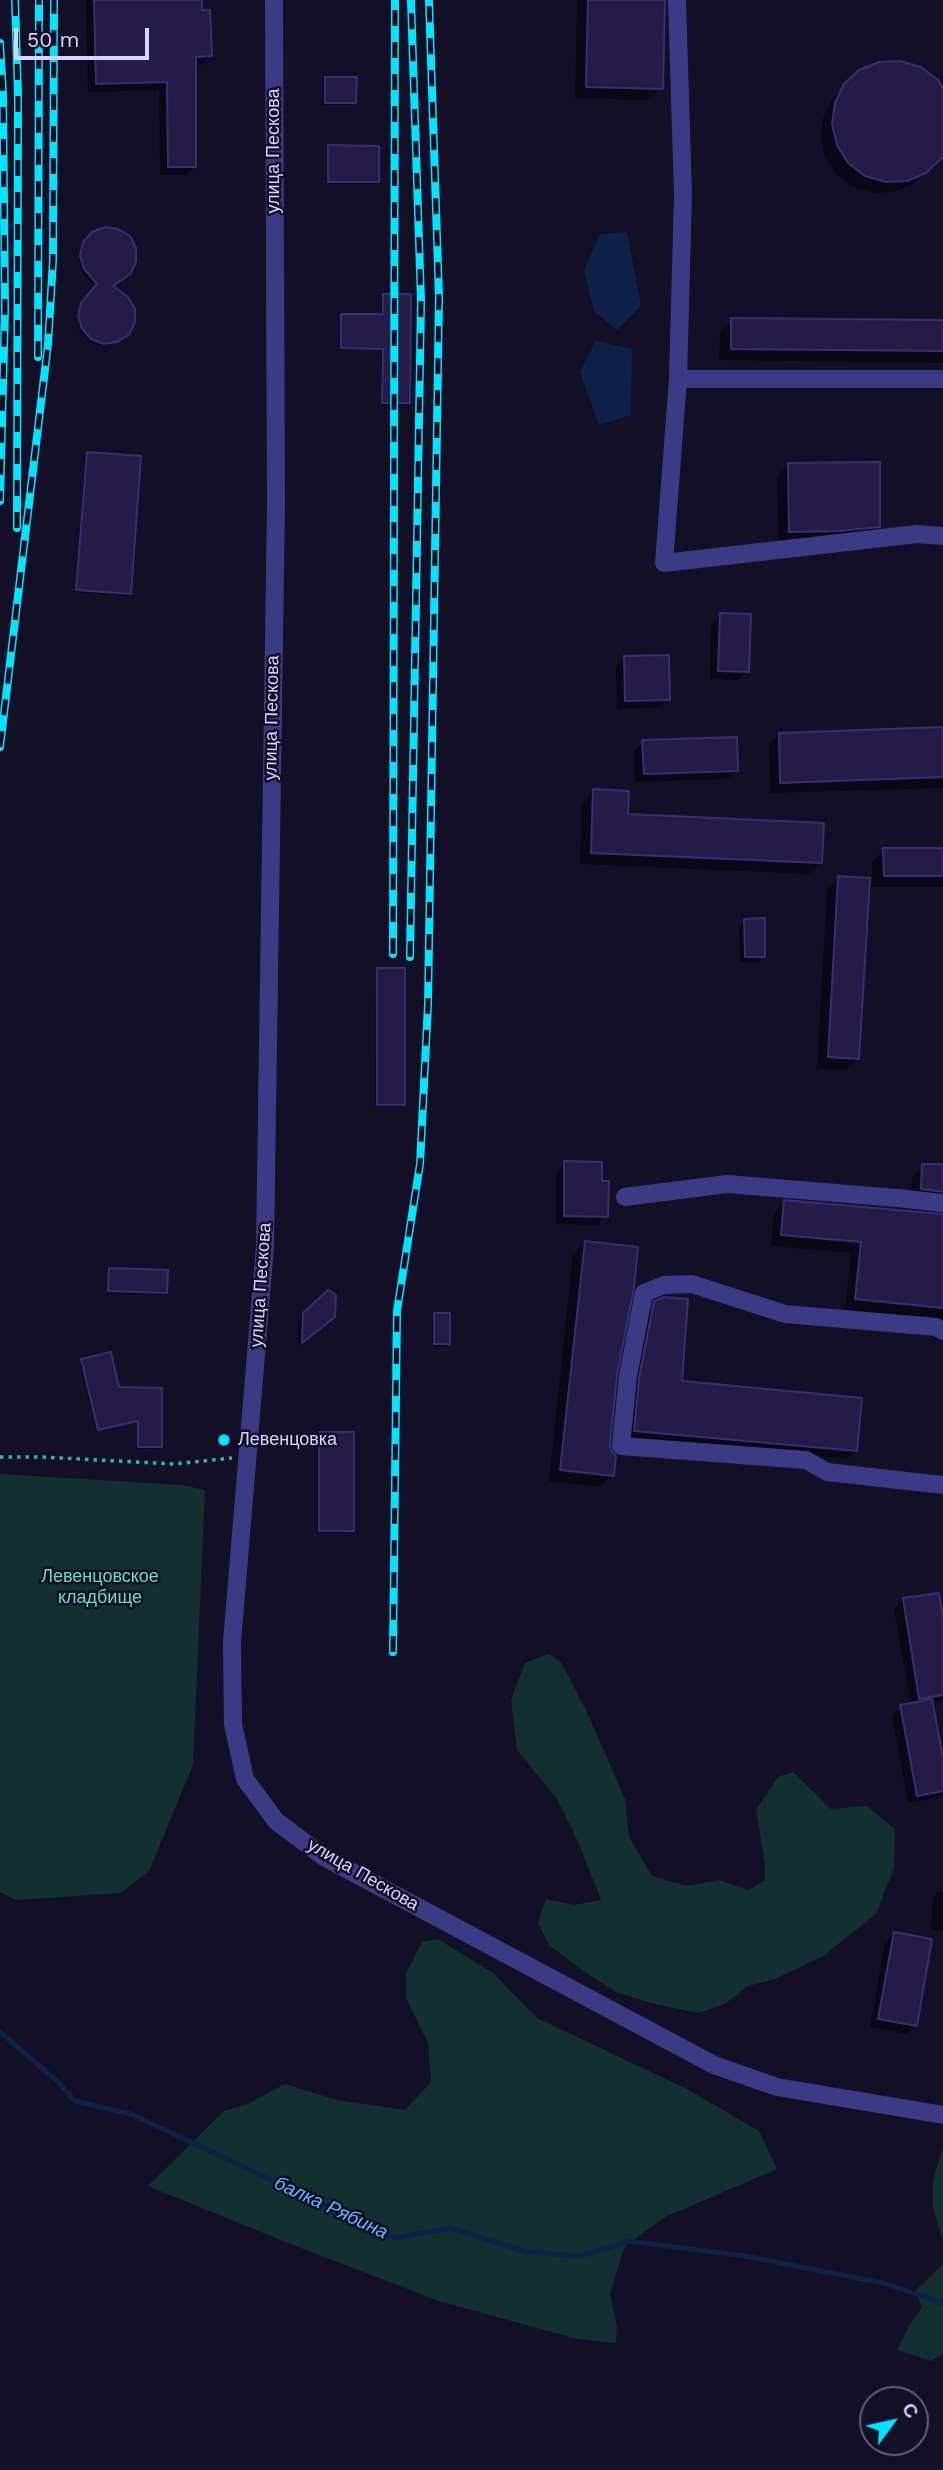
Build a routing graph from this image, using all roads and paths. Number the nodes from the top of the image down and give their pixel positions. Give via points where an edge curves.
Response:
1 (274, 0) edge
2 (677, 0) edge
3 (678, 379) junction
4 (943, 379) edge
5 (943, 536) edge
6 (625, 1197) dead end
7 (943, 1203) edge
8 (943, 1331) edge
9 (0, 1457) edge
10 (248, 1457) junction
11 (943, 1485) edge
12 (943, 2115) edge

1 - 10 street, улица Пескова via 276,504 265,1247
2 - 3 street via 683,194
3 - 4 street
3 - 5 street via 664,562 917,534
6 - 7 street via 727,1184
8 - 11 street via 936,1326 785,1314 692,1284 664,1285 643,1293 621,1446 806,1460 827,1472
9 - 10 path via 174,1464
10 - 12 street, улица Пескова via 232,1642 233,1724 245,1779 276,1821 324,1857 714,2065 777,2087

